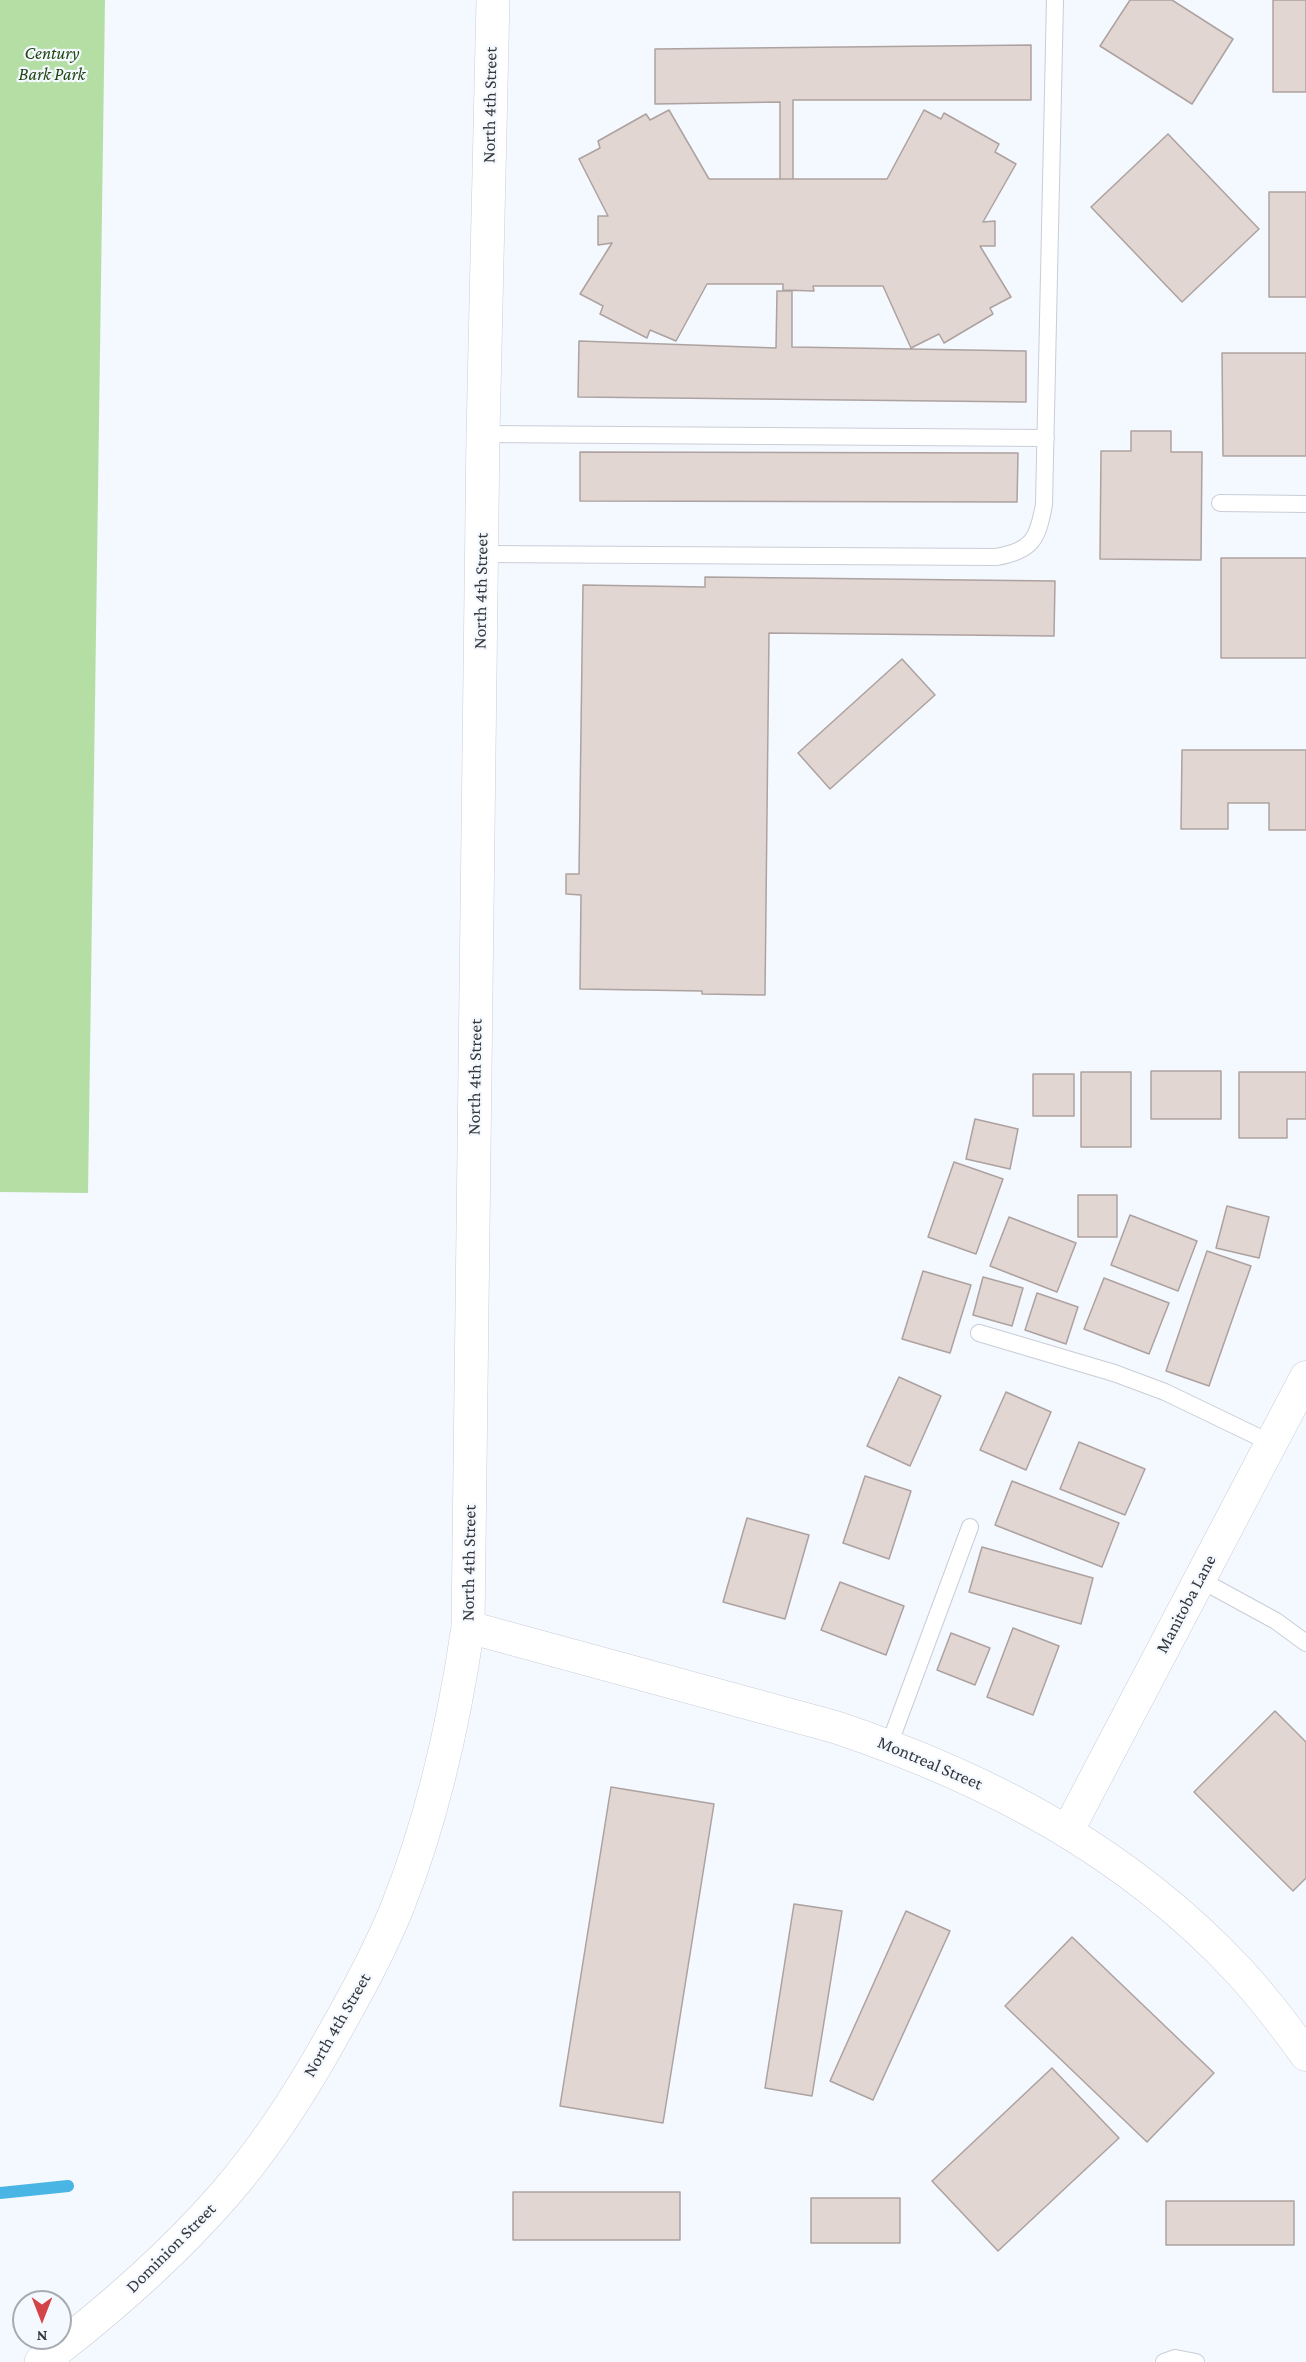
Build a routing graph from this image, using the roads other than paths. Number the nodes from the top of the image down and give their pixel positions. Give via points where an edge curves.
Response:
1 (493, 0) edge
2 (1055, 0) edge
3 (483, 434) junction
4 (1046, 438) junction
5 (1220, 503) dead end
6 (1306, 504) edge
7 (481, 554) junction
8 (979, 1333) dead end
9 (1306, 1377) edge
10 (1271, 1443) junction
11 (969, 1527) dead end
12 (1199, 1579) junction
13 (468, 1627) junction
14 (1306, 1643) edge
15 (889, 1744) junction
16 (1067, 1832) junction
17 (1306, 2055) edge
18 (284, 2116) joint
19 (41, 2362) edge
20 (1164, 2362) edge
21 (1196, 2362) edge

1 - 3 street, North 4th Street
2 - 4 lane
3 - 4 lane
3 - 7 street, North 4th Street
4 - 7 lane via 1041,525 1033,543 1016,554
5 - 6 lane
7 - 13 street, North 4th Street
8 - 10 lane via 1114,1372
9 - 10 street, Manitoba Lane
10 - 12 street, Manitoba Lane
11 - 15 lane
12 - 14 lane via 1276,1621
12 - 16 street, Manitoba Lane
13 - 15 street, Montreal Street
13 - 18 street, North 4th Street via 434,1800 397,1908 343,2018
15 - 16 street, Montreal Street via 980,1783
16 - 17 street, Montreal Street via 1113,1862 1196,1929 1238,1970
18 - 19 street, Dominion Street via 225,2194 187,2234 138,2283
20 - 21 lane via 1175,2358

